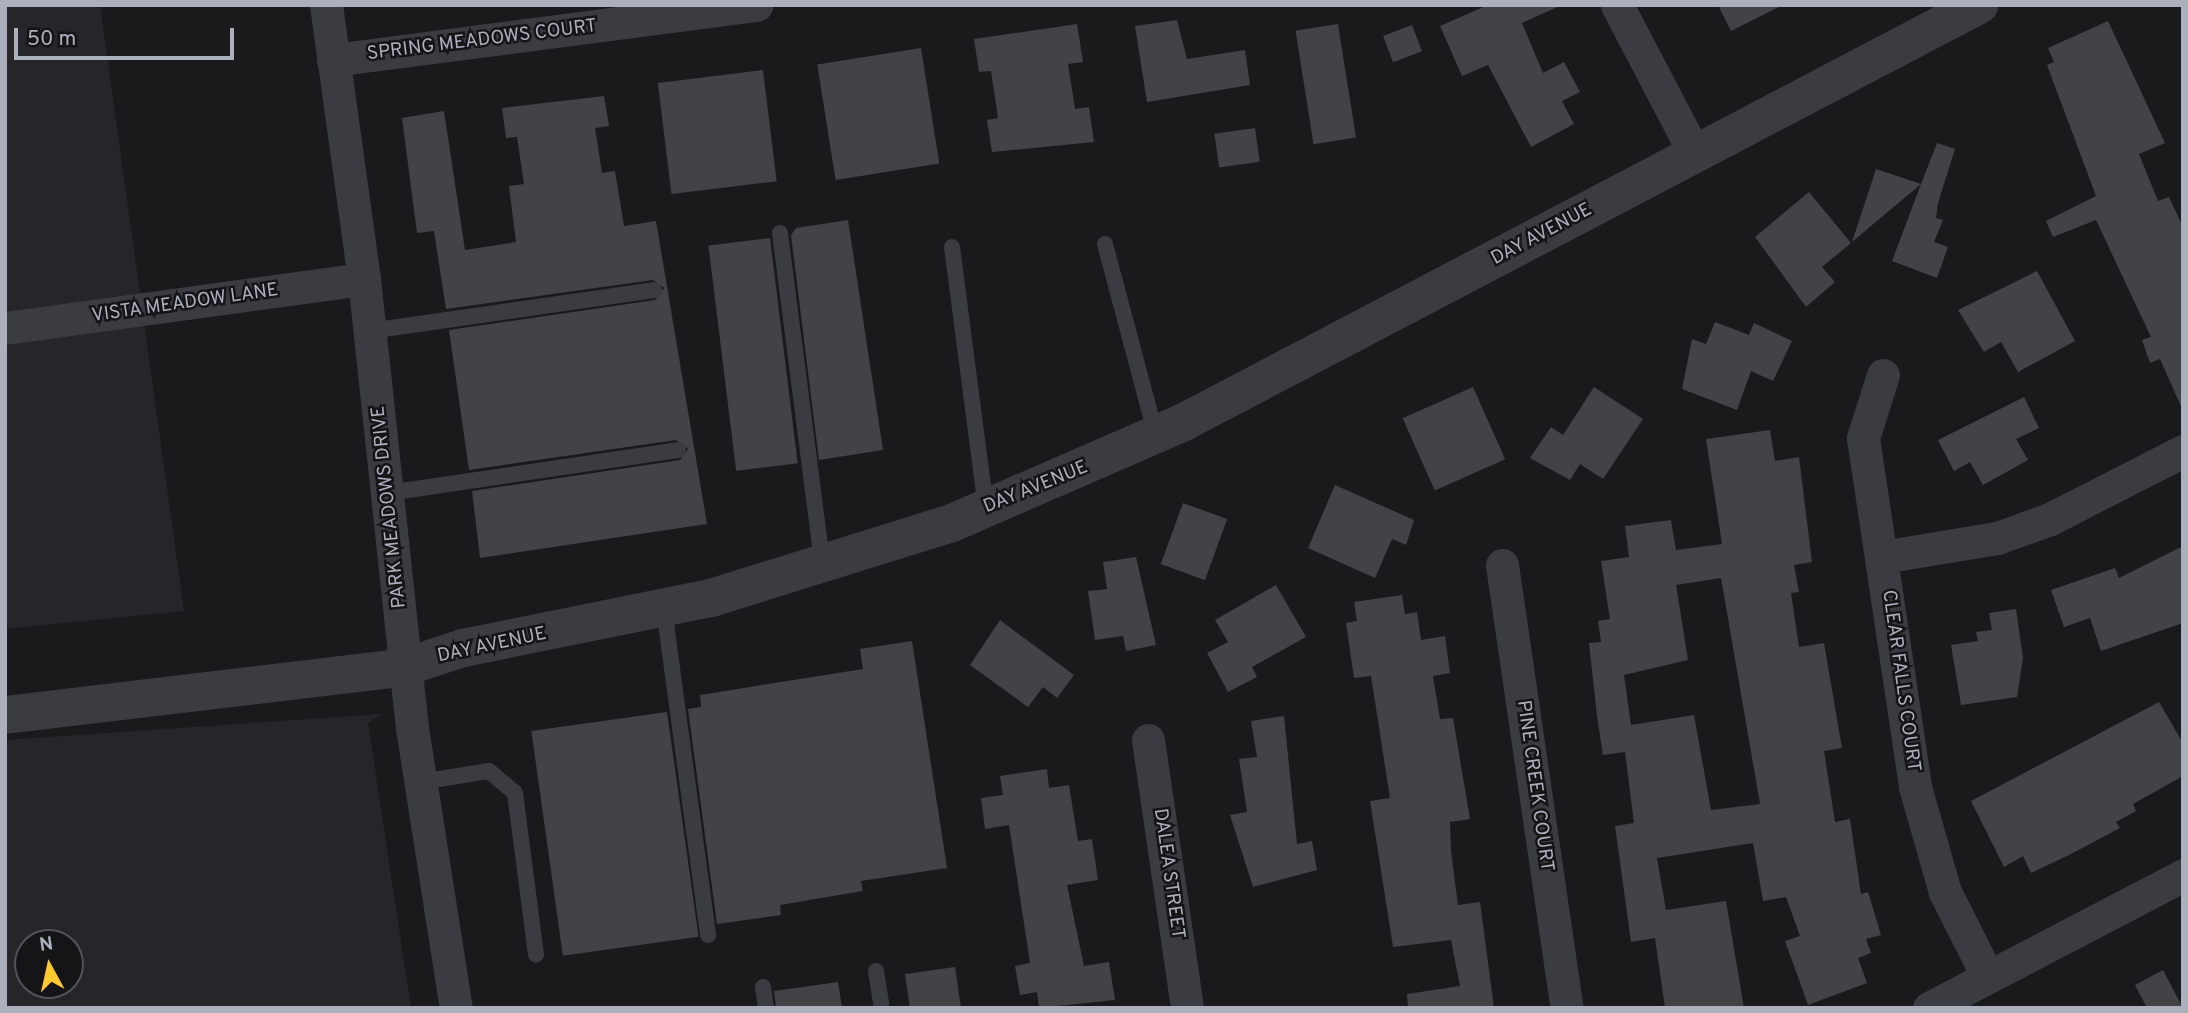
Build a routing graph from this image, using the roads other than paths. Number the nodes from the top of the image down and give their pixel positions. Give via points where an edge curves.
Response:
1 (326, 5) edge
2 (756, 5) edge
3 (1617, 5) edge
4 (1979, 5) edge
5 (333, 60) junction
6 (1695, 154) junction
7 (780, 233) dead end
8 (1104, 244) dead end
9 (952, 247) dead end
10 (364, 279) junction
11 (654, 290) dead end
12 (5, 328) edge
13 (370, 331) junction
14 (1883, 375) dead end
15 (1156, 436) junction
16 (678, 450) dead end
17 (2183, 451) edge
18 (388, 493) junction
19 (986, 509) junction
20 (1882, 557) junction
21 (822, 562) junction
22 (1502, 565) dead end
23 (664, 609) junction
24 (405, 667) junction
25 (5, 715) edge
26 (1148, 740) dead end
27 (421, 782) junction
28 (2183, 875) edge
29 (708, 935) dead end
30 (536, 955) dead end
31 (877, 971) dead end
32 (1988, 977) junction
33 (763, 987) dead end
34 (456, 1008) edge
35 (766, 1008) edge
36 (882, 1008) edge
37 (1187, 1008) edge
38 (1567, 1008) edge
39 (1929, 1008) edge

1 - 5 street, PARK MEADOWS DRIVE
2 - 5 street, SPRING MEADOWS COURT
3 - 6 street
4 - 6 street, DAY AVENUE
5 - 10 street, PARK MEADOWS DRIVE
6 - 15 street, DAY AVENUE
7 - 21 lane
8 - 15 lane
9 - 19 lane
10 - 12 street, VISTA MEADOW LANE
10 - 13 street, PARK MEADOWS DRIVE
11 - 13 lane
13 - 18 street, PARK MEADOWS DRIVE
14 - 20 street, CLEAR FALLS COURT via 1863,438
15 - 19 street, DAY AVENUE
16 - 18 lane
17 - 20 street via 2050,519 1997,538
18 - 24 street, PARK MEADOWS DRIVE
19 - 21 street, DAY AVENUE
20 - 32 street, CLEAR FALLS COURT via 1926,839
21 - 23 street, DAY AVENUE
22 - 38 street, PINE CREEK COURT
23 - 24 street, DAY AVENUE via 463,648
23 - 29 lane
24 - 25 street, DAY AVENUE
24 - 27 street, PARK MEADOWS DRIVE
26 - 37 street, DALEA STREET
27 - 30 lane via 489,771 515,793
27 - 34 street, PARK MEADOWS DRIVE
28 - 32 street
31 - 36 lane
32 - 39 street
33 - 35 lane

